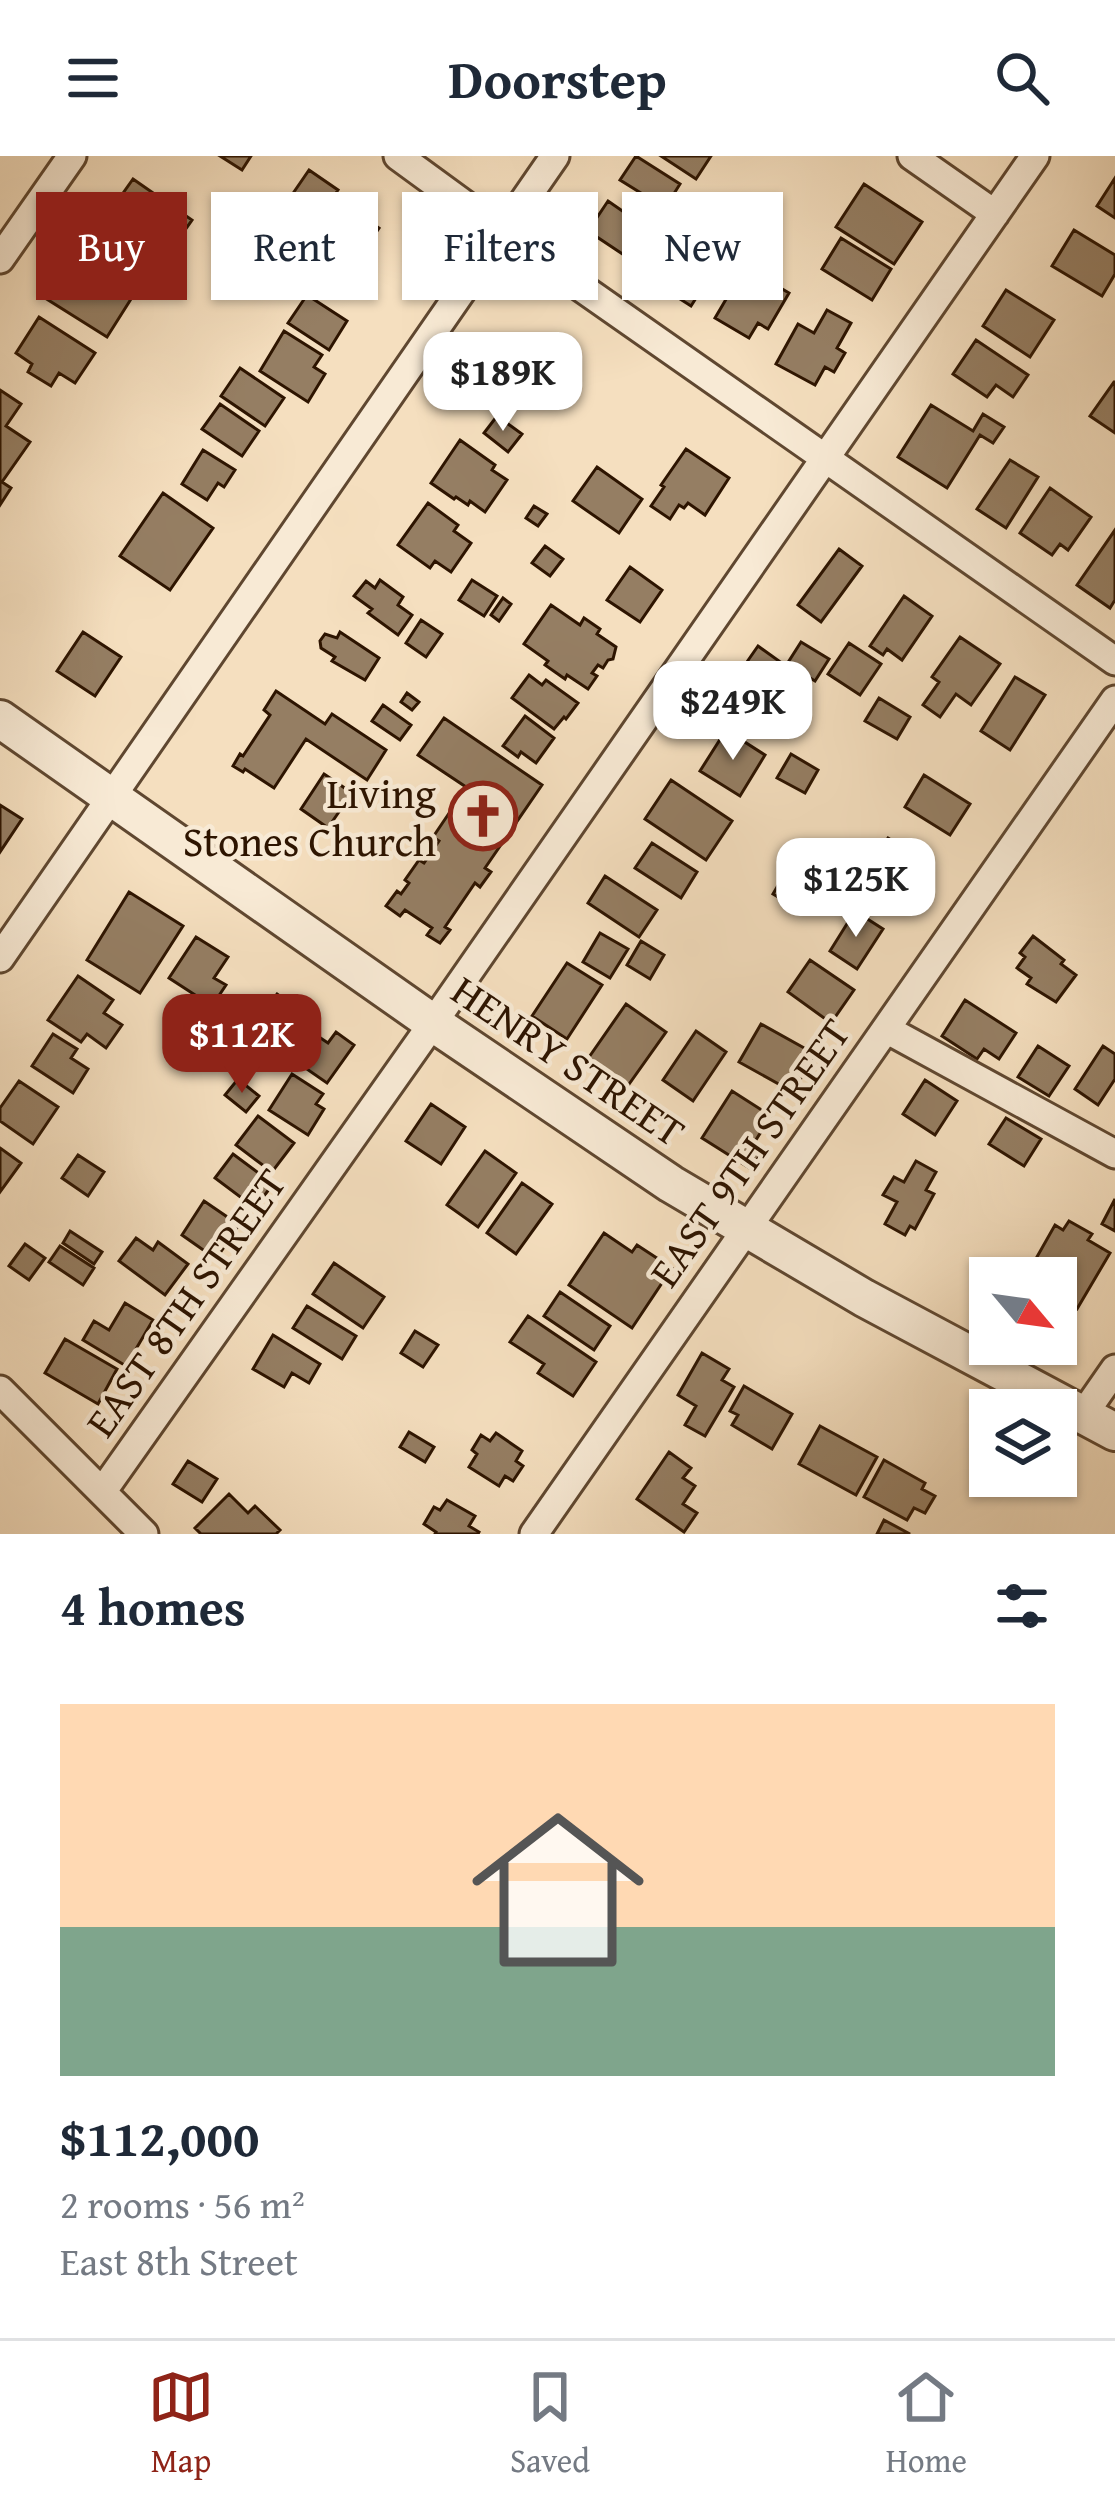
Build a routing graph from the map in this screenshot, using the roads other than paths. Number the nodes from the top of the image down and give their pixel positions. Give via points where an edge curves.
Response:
1 (72, 156) edge
2 (398, 156) edge
3 (555, 156) edge
4 (912, 156) edge
5 (1035, 156) edge
6 (447, 192) edge
7 (530, 192) edge
8 (995, 214) junction
9 (0, 259) edge
10 (598, 299) edge
11 (455, 300) edge
12 (826, 457) junction
13 (1115, 661) edge
14 (1115, 700) edge
15 (0, 719) edge
16 (112, 798) junction
17 (0, 958) edge
18 (433, 1023) junction
19 (886, 1029) junction
20 (1115, 1154) edge
21 (746, 1231) junction
22 (1115, 1369) edge
23 (1, 1392) edge
24 (1099, 1424) edge
25 (102, 1492) junction
26 (144, 1534) edge
27 (535, 1534) edge

1 - 9 street
2 - 6 street
3 - 7 street
4 - 8 street
5 - 8 street, EAST 8TH STREET
8 - 12 street, EAST 8TH STREET
10 - 12 street
11 - 16 street
12 - 13 street
12 - 18 street, EAST 8TH STREET
14 - 19 street, EAST 9TH STREET
15 - 16 street, HENRY STREET
16 - 17 street
16 - 18 street, HENRY STREET
18 - 21 street, HENRY STREET
18 - 25 street, EAST 8TH STREET
19 - 20 street
19 - 21 street, EAST 9TH STREET
21 - 24 street, HENRY STREET
21 - 27 street, EAST 9TH STREET
22 - 24 street
23 - 25 street
25 - 26 street

